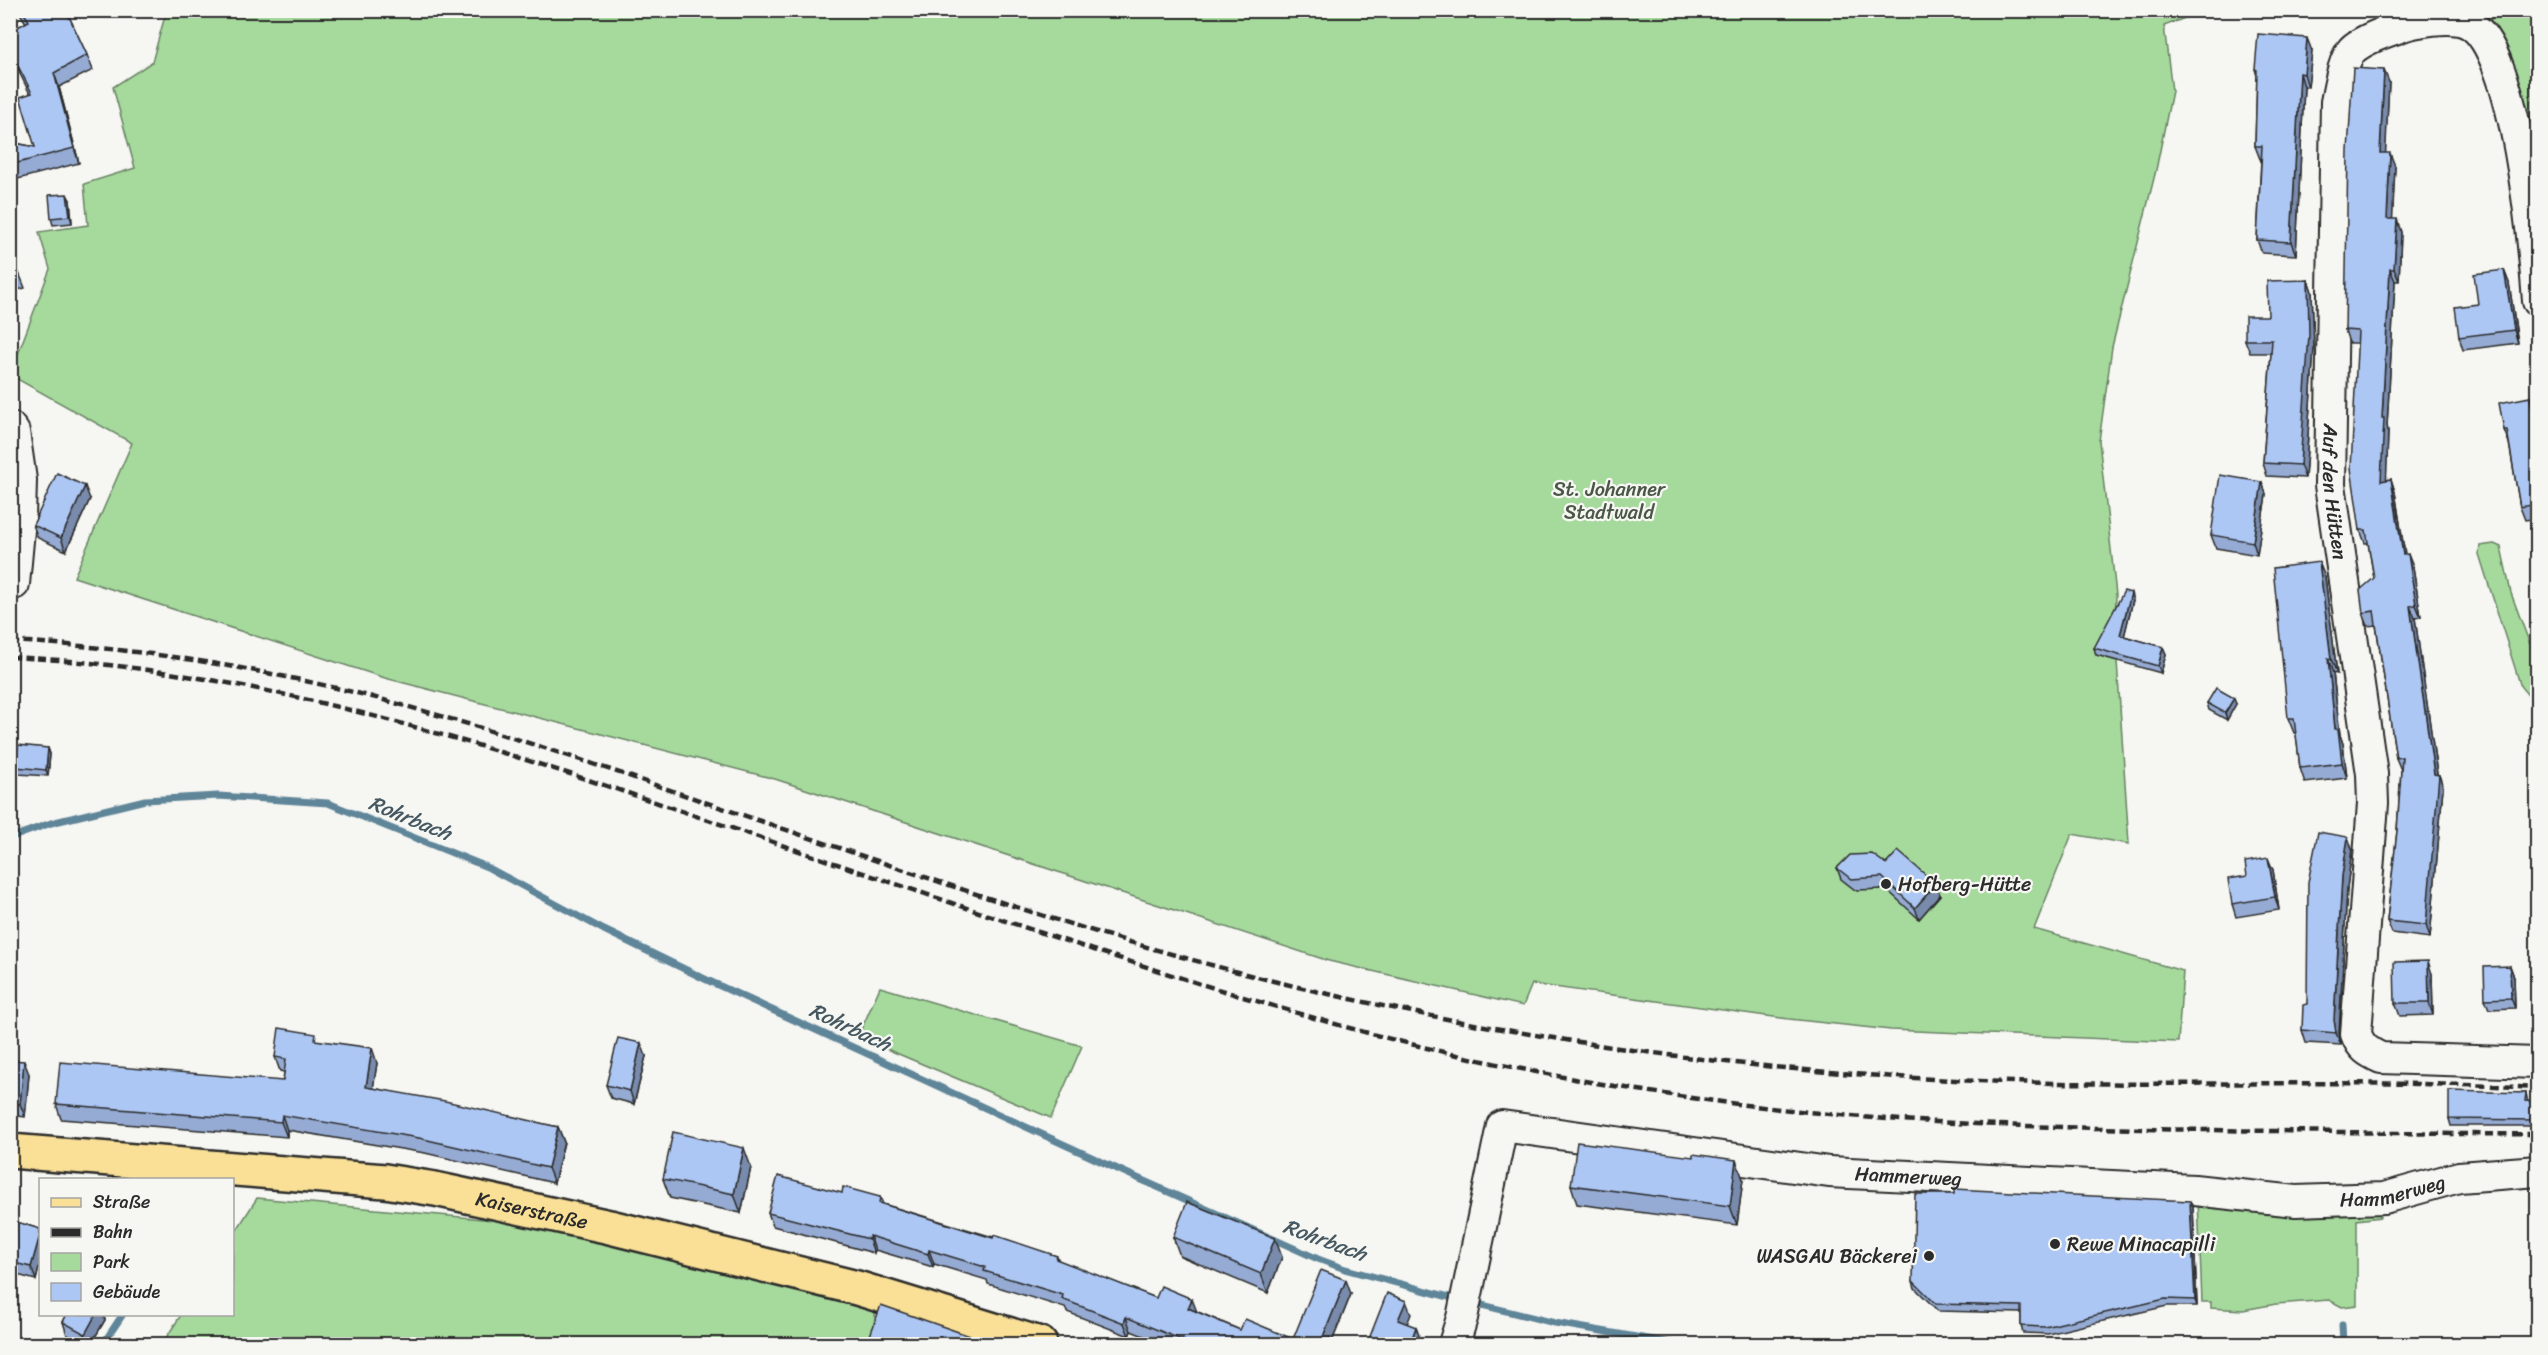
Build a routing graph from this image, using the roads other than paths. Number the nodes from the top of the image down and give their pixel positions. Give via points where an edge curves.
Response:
1 (2538, 301) edge
2 (10, 427) edge
3 (10, 585) edge
4 (2538, 1063) edge
5 (10, 1151) edge
6 (2538, 1171) edge
7 (1458, 1331) edge
8 (1040, 1344) edge

1 - 4 street, Auf den Hütten via 2530,212 2509,97 2479,32 2468,23 2452,20 2406,24 2352,51 2341,75 2336,102 2330,485 2372,774 2356,1034 2367,1052 2381,1058
2 - 3 street via 21,480 14,585
5 - 8 main road, Kaiserstraße via 385,1181 435,1189 610,1227 856,1288
6 - 7 street, Hammerweg via 2459,1177 2384,1198 2296,1201 2194,1190 1829,1172 1502,1126

